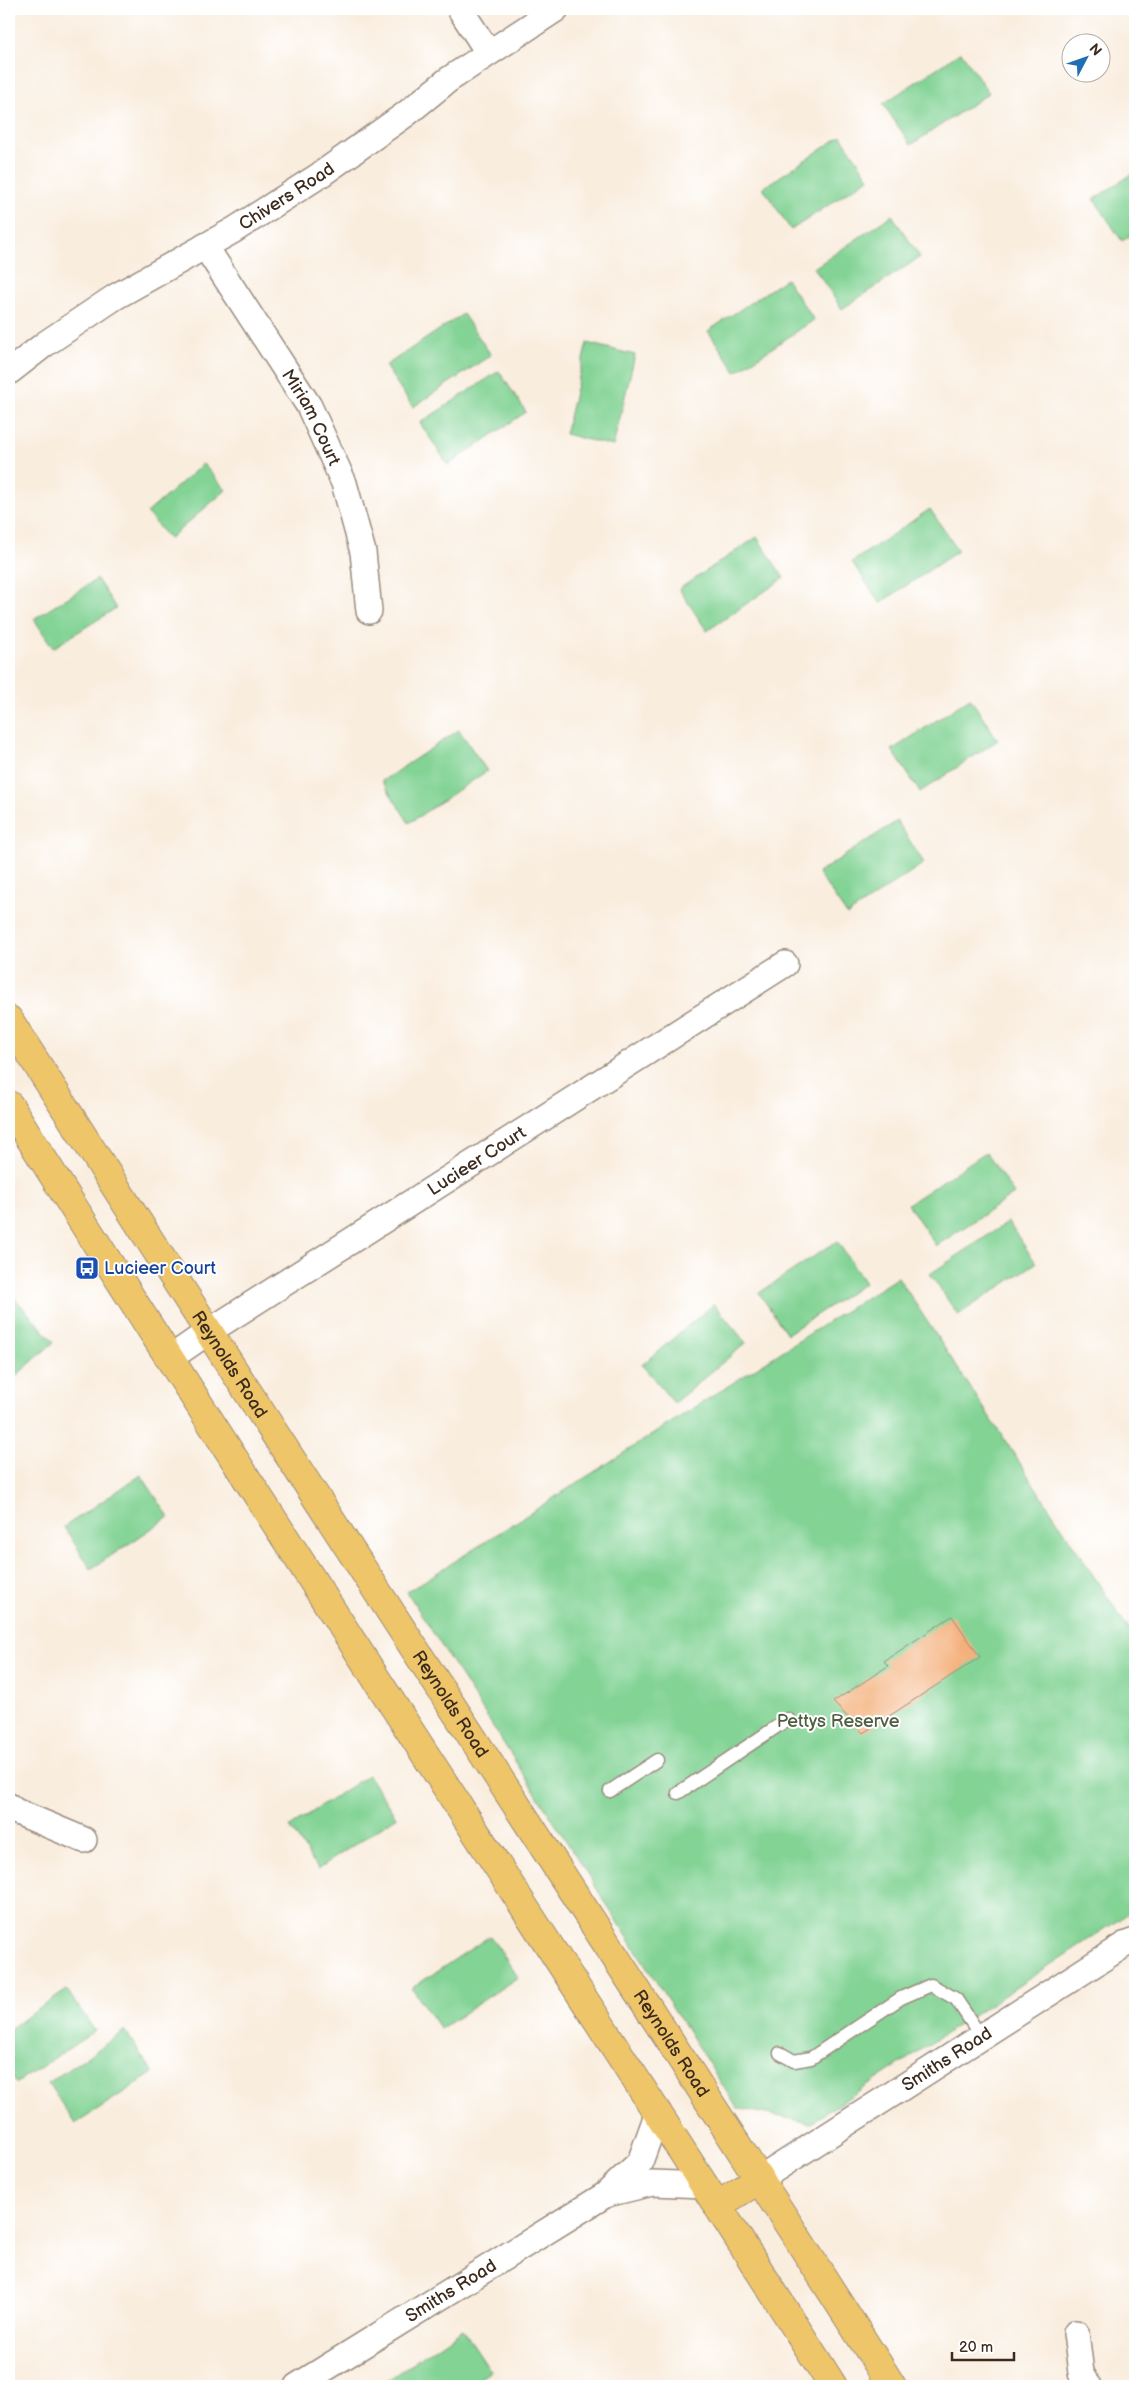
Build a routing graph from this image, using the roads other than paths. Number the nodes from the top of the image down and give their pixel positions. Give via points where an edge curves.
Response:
1 (460, 9) edge
2 (556, 9) edge
3 (488, 52) junction
4 (205, 246) junction
5 (9, 372) edge
6 (369, 611) dead end
7 (785, 964) dead end
8 (9, 1020) edge
9 (9, 1105) edge
10 (208, 1332) junction
11 (169, 1359) junction
12 (788, 1719) dead end
13 (657, 1760) dead end
14 (610, 1791) dead end
15 (678, 1792) dead end
16 (9, 1806) edge
17 (84, 1840) dead end
18 (1135, 1941) edge
19 (980, 2036) junction
20 (780, 2053) dead end
21 (658, 2112) junction
22 (760, 2178) junction
23 (605, 2194) junction
24 (712, 2195) junction
25 (1076, 2333) dead end
26 (297, 2386) edge
27 (833, 2386) edge
28 (892, 2386) edge
29 (1089, 2386) edge

1 - 3 street
2 - 3 street, Chivers Road
3 - 4 street, Chivers Road via 320,175
4 - 5 street, Chivers Road via 115,297
4 - 6 street, Miriam Court via 309,406 344,482 363,552
7 - 10 street, Lucieer Court
8 - 10 main road, Reynolds Road
9 - 11 main road
10 - 11 street, Lucieer Court
10 - 22 main road, Reynolds Road
11 - 21 main road
12 - 15 lane
13 - 14 lane
16 - 17 street
18 - 19 street, Smiths Road
19 - 20 lane via 956,1999 931,1985 901,1998 811,2058 794,2061
19 - 22 street, Smiths Road
21 - 23 street, Smiths Road via 640,2162
21 - 24 main road
22 - 24 main road
22 - 28 main road, Reynolds Road
23 - 24 street, Smiths Road via 652,2183
23 - 26 street, Smiths Road
24 - 27 main road
25 - 29 street via 1081,2373

